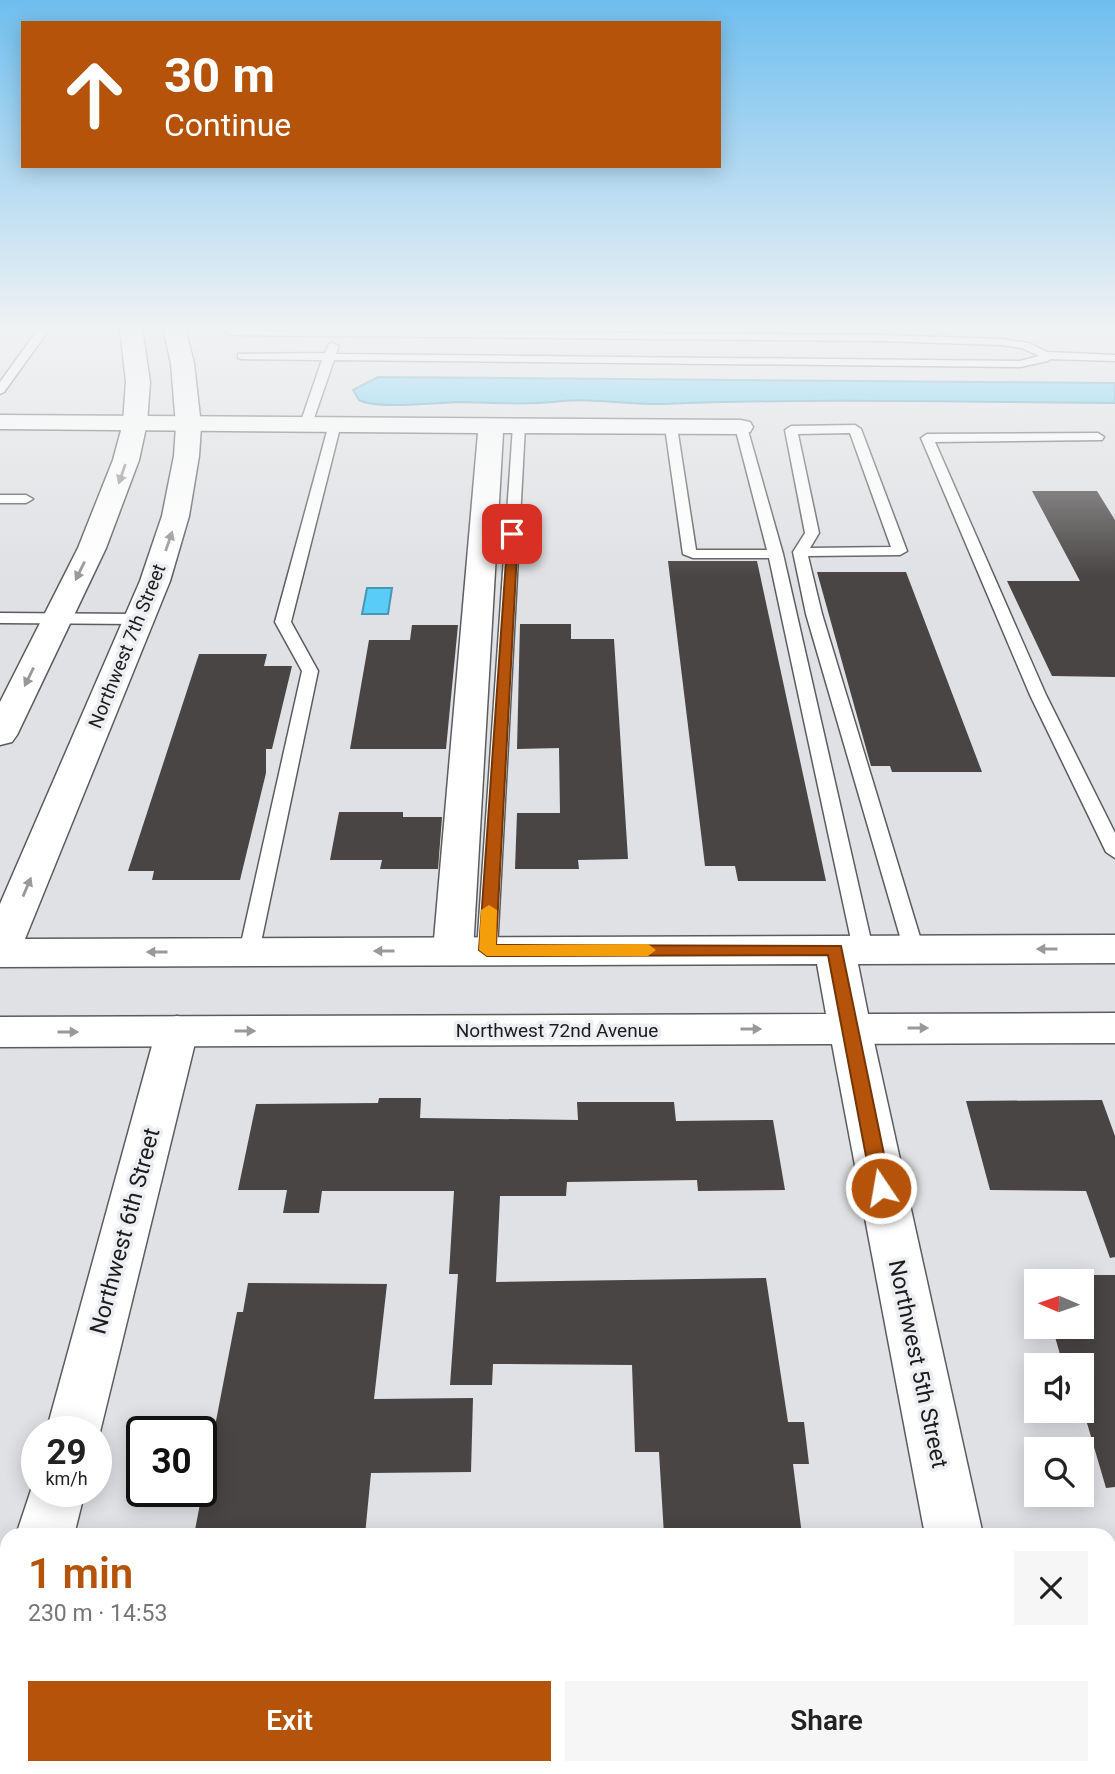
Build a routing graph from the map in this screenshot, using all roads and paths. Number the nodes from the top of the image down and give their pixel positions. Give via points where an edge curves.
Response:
1 (136, 411) edge
2 (189, 411) edge
3 (311, 411) edge
4 (0, 422) edge
5 (135, 423) junction
6 (189, 424) junction
7 (306, 424) junction
8 (335, 424) junction
9 (505, 426) junction
10 (671, 427) junction
11 (741, 427) joint
12 (1098, 437) dead end
13 (0, 499) edge
14 (26, 499) dead end
15 (800, 552) junction
16 (776, 554) junction
17 (0, 618) edge
18 (57, 619) junction
19 (139, 619) junction
20 (0, 735) edge
21 (1115, 852) edge
22 (849, 949) junction
23 (1115, 949) edge
24 (914, 950) junction
25 (0, 951) edge
26 (470, 951) junction
27 (249, 952) junction
28 (850, 1028) junction
29 (1115, 1028) edge
30 (177, 1031) junction
31 (0, 1032) edge
32 (77, 1416) edge
33 (53, 1507) edge
34 (47, 1528) edge
35 (953, 1528) edge

1 - 5 main road
2 - 6 main road, Northwest 7th Street
3 - 7 lane
4 - 5 main road
5 - 6 main road
5 -> 18 main road via 114,494
6 - 7 main road
19 -> 6 main road, Northwest 7th Street via 173,528
7 - 8 main road
8 - 9 main road
8 - 27 lane via 283,622 310,671
9 - 10 main road
9 - 26 main road via 484,491
10 - 11 main road
10 - 16 lane via 688,551
11 - 16 lane
12 - 21 lane via 927,439 1038,695
13 - 14 lane
15 - 15 lane via 812,533 791,430 855,429 900,551
15 - 24 lane via 814,614
16 - 22 lane
17 - 18 lane
18 - 19 lane
18 -> 20 main road
25 -> 19 main road, Northwest 7th Street
22 - 24 main road
22 - 26 main road
22 - 28 main road, Northwest 5th Street
23 -> 24 main road
27 -> 25 main road
26 -> 27 main road
28 -> 29 main road, Northwest 72nd Avenue
30 -> 28 main road, Northwest 72nd Avenue
28 - 35 main road, Northwest 5th Street
31 -> 30 main road, Northwest 72nd Avenue
30 - 32 main road, Northwest 6th Street
33 - 34 main road

